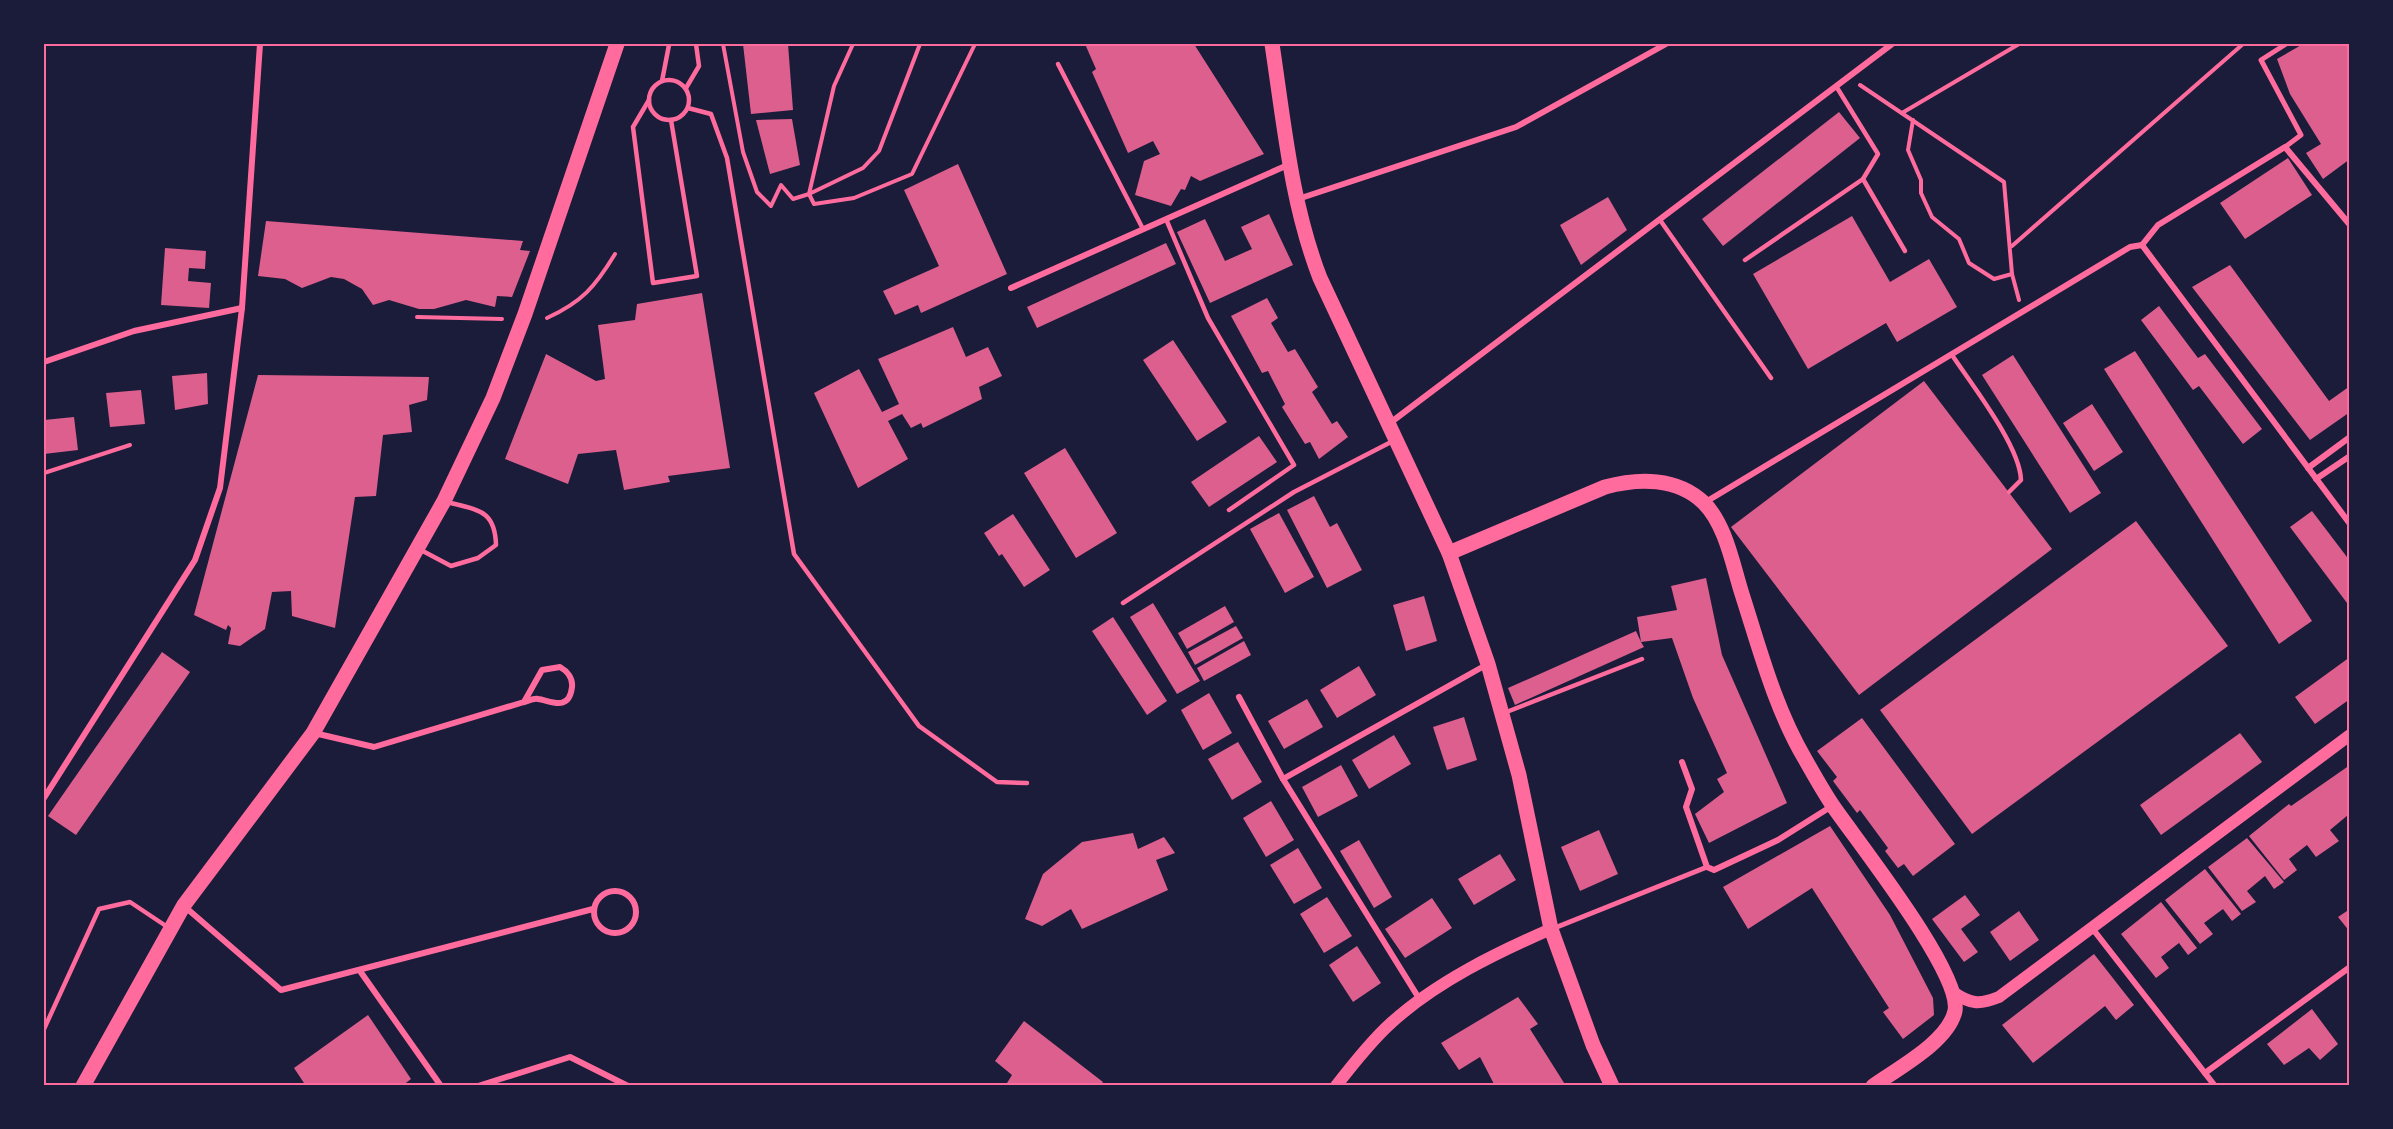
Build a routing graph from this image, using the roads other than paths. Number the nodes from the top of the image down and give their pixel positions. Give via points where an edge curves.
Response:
1 (260, 44) edge
2 (617, 44) edge
3 (667, 44) edge
4 (696, 44) edge
5 (1272, 44) edge
6 (1666, 44) edge
7 (1892, 44) edge
8 (2286, 44) edge
9 (1058, 64) dead end
10 (662, 81) junction
11 (1836, 86) junction
12 (686, 88) junction
13 (649, 100) junction
14 (688, 108) junction
15 (671, 120) junction
16 (2285, 147) junction
17 (1290, 164) junction
18 (1863, 179) junction
19 (1296, 200) junction
20 (1166, 219) junction
21 (1660, 220) junction
22 (2349, 225) edge
23 (1143, 229) junction
24 (2142, 245) junction
25 (1905, 251) dead end
26 (1745, 260) dead end
27 (1011, 288) dead end
28 (242, 308) junction
29 (1952, 354) junction
30 (44, 362) edge
31 (1771, 378) dead end
32 (1389, 423) junction
33 (2349, 437) edge
34 (1397, 440) junction
35 (2349, 456) edge
36 (2308, 468) junction
37 (2316, 479) junction
38 (2009, 492) dead end
39 (444, 501) junction
40 (1704, 503) junction
41 (1229, 510) dead end
42 (2349, 524) edge
43 (419, 549) junction
44 (1449, 553) junction
45 (1123, 603) dead end
46 (1641, 659) dead end
47 (1488, 664) junction
48 (1239, 697) dead end
49 (524, 702) junction
50 (1502, 714) junction
51 (313, 733) junction
52 (2349, 735) edge
53 (1682, 762) dead end
54 (1283, 779) junction
55 (1027, 783) dead end
56 (44, 798) edge
57 (1833, 805) junction
58 (1707, 867) junction
59 (184, 905) junction
60 (593, 909) junction
61 (169, 928) junction
62 (2092, 928) junction
63 (1551, 929) junction
64 (2349, 967) edge
65 (360, 971) junction
66 (1953, 992) junction
67 (1420, 1000) junction
68 (44, 1029) edge
69 (2205, 1073) junction
70 (83, 1086) edge
71 (441, 1086) edge
72 (478, 1086) edge
73 (628, 1086) edge
74 (1336, 1086) edge
75 (1612, 1086) edge
76 (1873, 1086) edge
77 (2215, 1086) edge

1 - 28 street
2 - 39 main road via 525,314 493,398
3 - 10 lane
4 - 12 lane via 699,66
5 - 17 main road
6 - 19 street via 1516,127
7 - 11 street
8 - 16 street via 2261,60 2301,135
9 - 23 lane
10 - 12 lane via 677,81
10 - 13 lane via 654,87
11 - 18 lane via 1878,154
11 - 21 street
12 - 14 lane
13 - 15 lane via 658,116
13 - 15 lane via 633,127 653,283 698,276
14 - 15 lane
14 - 55 lane via 711,114 727,158 794,554 919,726 997,782
16 - 22 street
16 - 24 street via 2158,225
17 - 19 main road
17 - 20 street
18 - 25 lane
18 - 26 lane
19 - 32 main road via 1320,278
20 - 23 street
20 - 41 lane via 1208,318 1294,465
21 - 31 lane
21 - 32 street
23 - 27 street
24 - 29 street via 2130,247
24 - 36 street
28 - 30 street via 134,331
28 - 56 street via 220,488 195,560
29 - 38 lane via 2021,468 2021,480
29 - 40 street
32 - 34 main road
33 - 36 street
34 - 44 main road
34 - 45 lane via 1294,492
35 - 37 street
36 - 37 street
37 - 42 street
39 - 43 main road
39 - 43 lane via 488,515 495,527 496,545 478,558 451,566
40 - 44 main road via 1665,483 1630,480
40 - 57 main road via 1728,550 1781,712
43 - 51 main road
44 - 47 main road
46 - 50 lane
47 - 50 main road
47 - 54 street
48 - 54 street
49 - 49 street via 542,670 560,667 570,676 572,688 566,700 551,704 540,698
49 - 51 street via 374,747
50 - 63 main road via 1520,775
51 - 59 main road
52 - 62 main road
53 - 58 street via 1692,789 1686,807
54 - 67 street
57 - 58 street via 1778,840 1714,870
57 - 66 main road via 1911,913
58 - 63 street
59 - 61 main road
59 - 65 street via 281,990
60 - 60 street via 600,896 618,890 632,899 636,912 630,927 610,933 596,923
60 - 65 street
61 - 68 lane via 130,902 99,909
61 - 70 main road
62 - 66 main road via 1999,997 1968,1003
62 - 69 street
63 - 67 main road via 1508,948
63 - 75 main road
64 - 69 street
65 - 71 street
66 - 76 main road via 1955,1009 1938,1039
67 - 74 main road via 1389,1024
69 - 77 street
72 - 73 street via 570,1057

